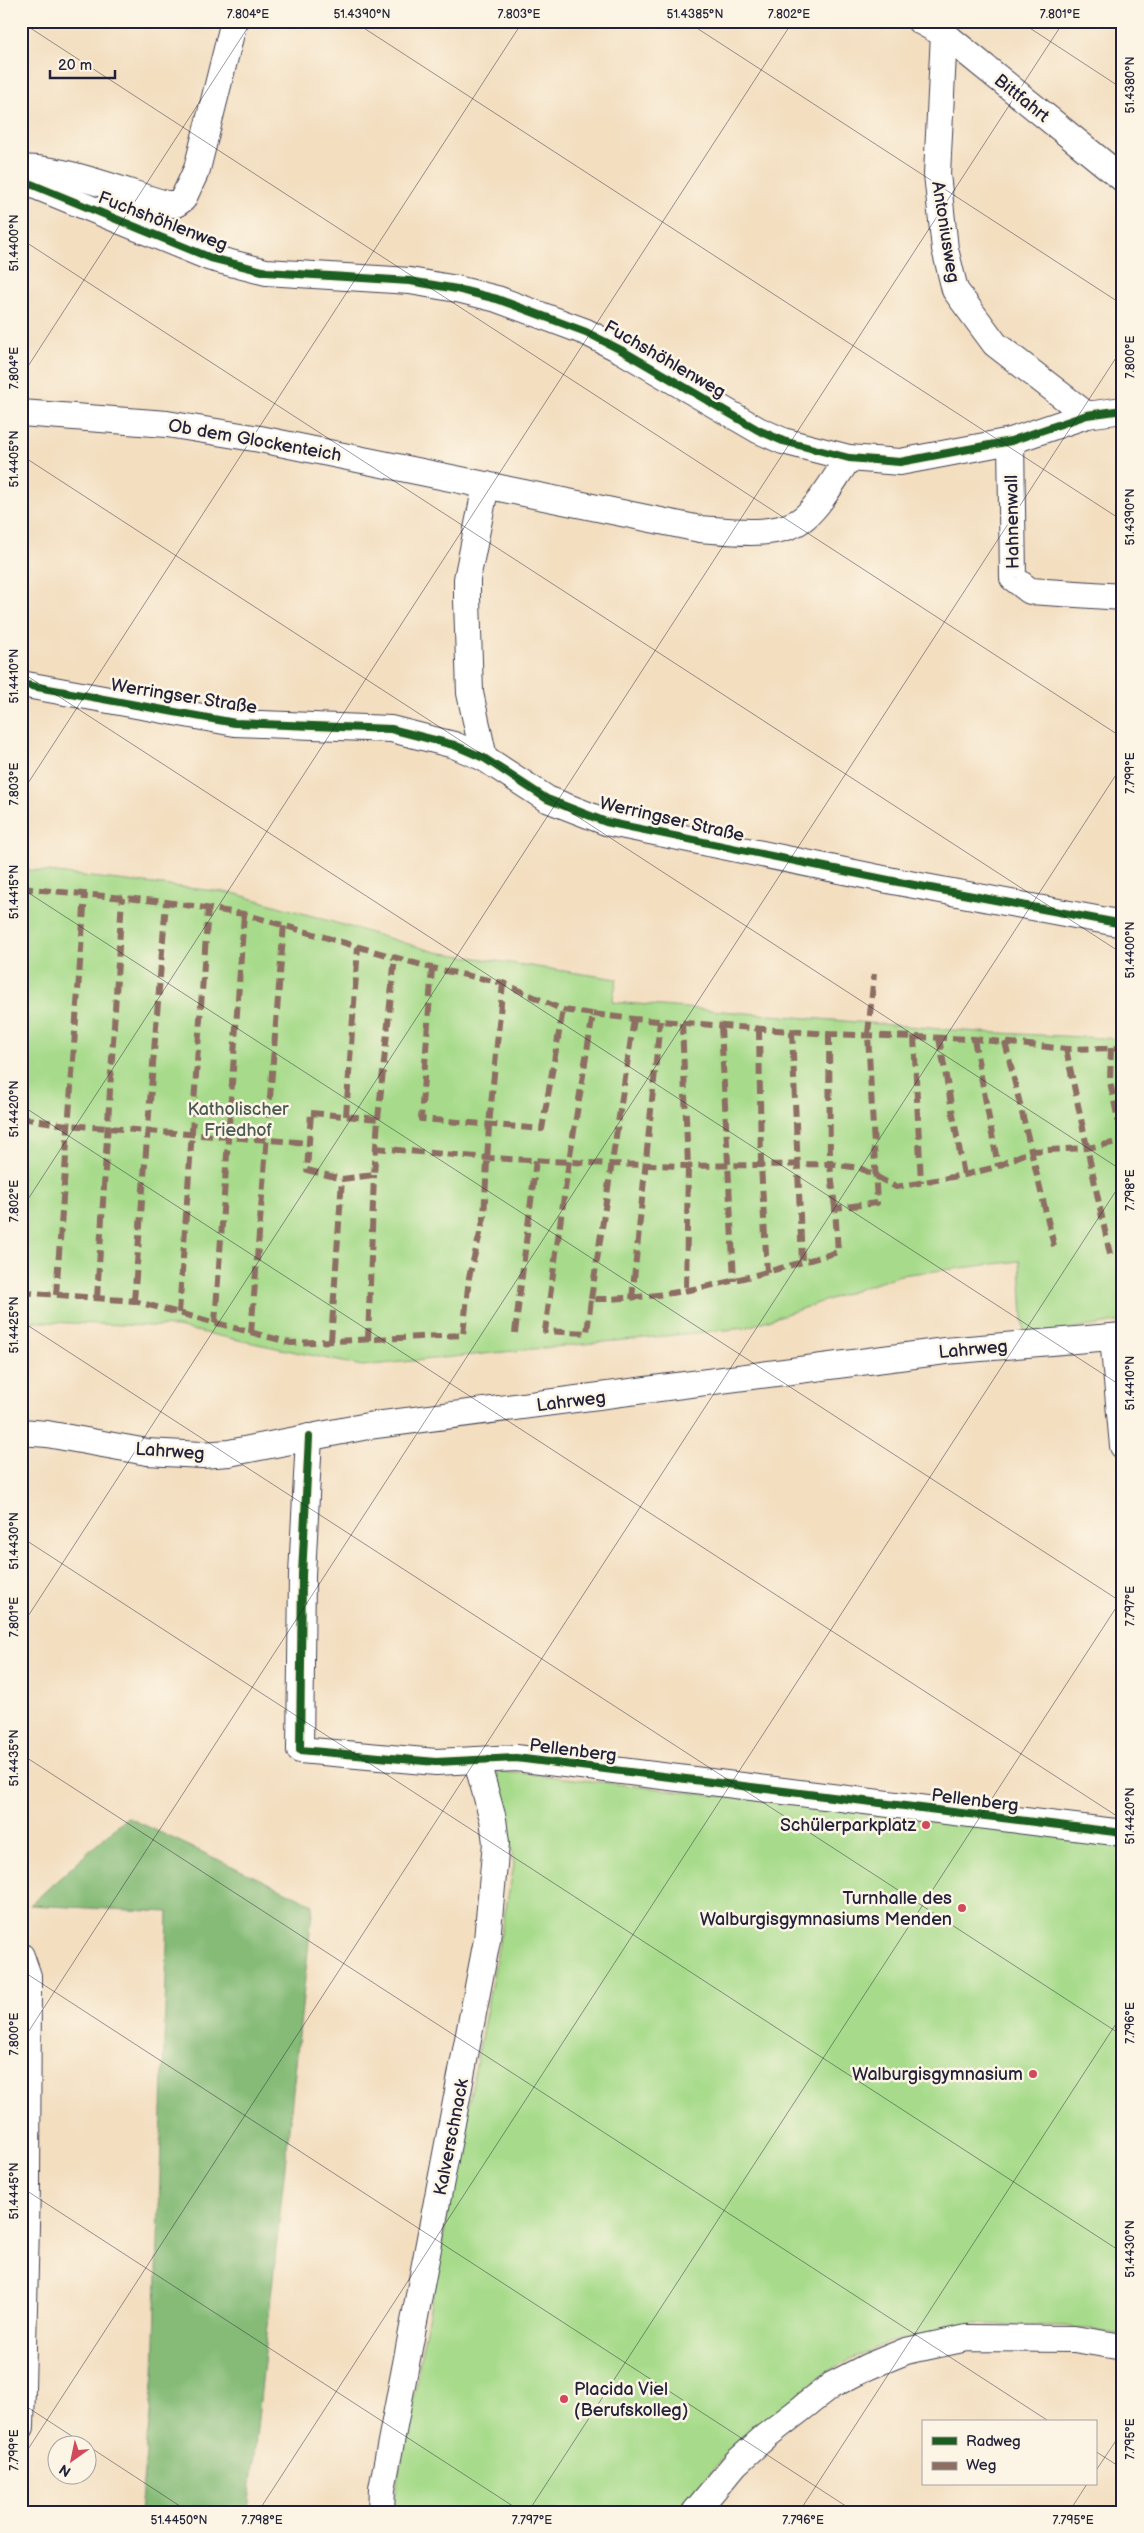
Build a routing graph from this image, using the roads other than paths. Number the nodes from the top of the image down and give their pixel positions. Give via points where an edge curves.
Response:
1 (234, 21) edge
2 (920, 21) edge
3 (942, 28) edge
4 (21, 168) edge
5 (1123, 179) edge
6 (21, 180) edge
7 (1123, 410) edge
8 (21, 413) edge
9 (1087, 415) junction
10 (1011, 440) junction
11 (849, 458) junction
12 (486, 485) junction
13 (1123, 597) edge
14 (21, 684) edge
15 (484, 758) junction
16 (1123, 924) edge
17 (1118, 1337) edge
18 (21, 1432) edge
19 (309, 1437) junction
20 (1123, 1446) edge
21 (477, 1762) junction
22 (1123, 1833) edge
23 (24, 1966) edge
24 (24, 2183) edge
25 (1123, 2347) edge
26 (21, 2427) edge
27 (381, 2512) edge
28 (695, 2512) edge

1 - 4 street via 197,169 183,199 176,204 166,204 58,172
2 - 3 street, Bittfahrt
3 - 5 street, Bittfahrt
3 - 9 street, Antoniusweg via 937,174 945,249 955,290 994,344
6 - 11 street, Fuchshöhlenweg via 220,261 266,272 410,281 497,299 586,332 758,430 783,441
7 - 9 street, Fuchshöhlenweg
8 - 12 street, Ob dem Glockenteich via 167,424 260,439
9 - 10 street, Fuchshöhlenweg
10 - 11 street, Fuchshöhlenweg via 900,462
10 - 13 street, Hahnenwall via 1013,578 1030,591
11 - 12 street, Ob dem Glockenteich via 804,519 764,532 700,529
12 - 15 street via 466,599 470,693
14 - 15 street, Werringser Straße via 236,722 391,729 454,745
15 - 16 street, Werringser Straße via 547,799 606,822
17 - 19 street, Lahrweg via 945,1351 368,1426
17 - 20 street
18 - 19 street, Lahrweg via 147,1452 202,1455 229,1453
19 - 21 street, Pellenberg via 302,1575 300,1750 436,1762
21 - 22 street, Pellenberg via 516,1758
21 - 27 street, Kalverschnack via 488,1794 495,1835 492,1904 479,1991 383,2480
23 - 24 street
24 - 26 street
25 - 28 street via 1074,2339 967,2338 906,2351 832,2385 742,2457

